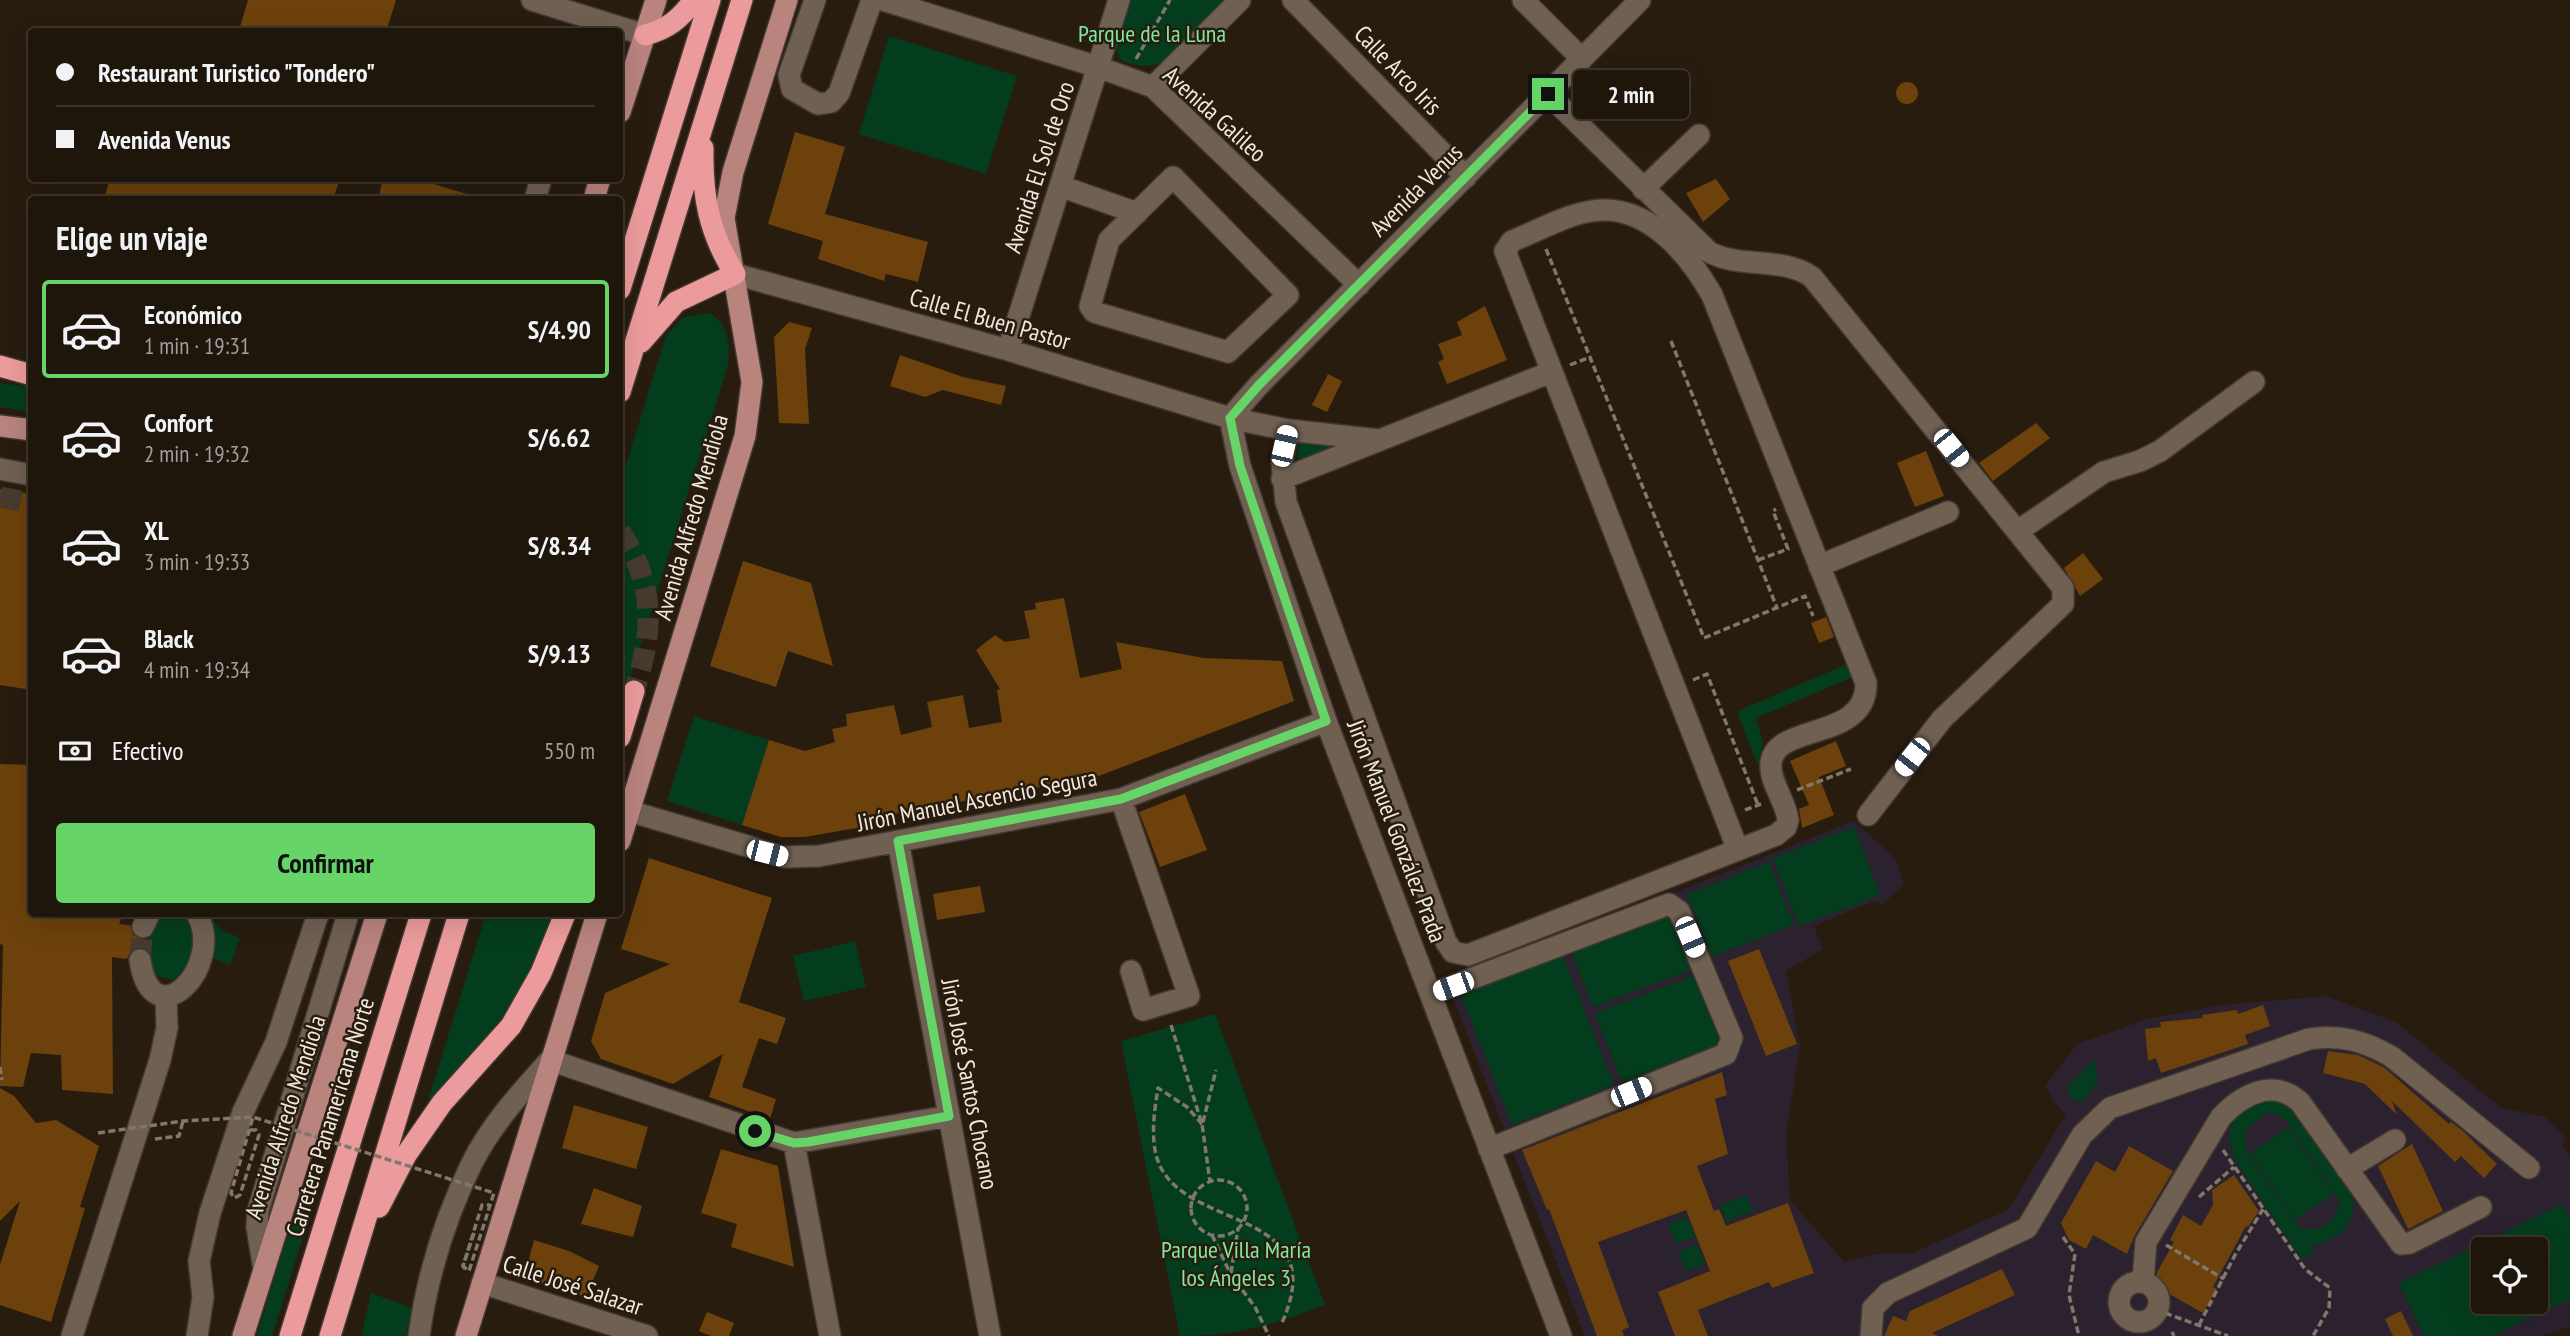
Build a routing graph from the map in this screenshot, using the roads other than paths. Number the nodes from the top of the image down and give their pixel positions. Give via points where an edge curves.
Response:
1 (532, 0) edge
2 (656, 0) edge
3 (694, 0) edge
4 (710, 0) edge
5 (742, 0) edge
6 (787, 0) edge
7 (815, 0) edge
8 (872, 0) edge
9 (883, 0) edge
10 (1118, 0) edge
11 (1240, 0) edge
12 (1293, 0) edge
13 (1523, 0) edge
14 (1640, 0) edge
15 (949, 9) edge
16 (620, 28) edge
17 (623, 29) edge
18 (645, 36) junction
19 (1582, 59) junction
20 (1098, 66) junction
21 (1153, 87) junction
22 (1548, 94) junction
23 (623, 96) edge
24 (704, 125) junction
25 (1699, 135) dead end
26 (1466, 177) junction
27 (1060, 186) junction
28 (1643, 188) junction
29 (1137, 213) junction
30 (735, 274) junction
31 (623, 279) edge
32 (1359, 285) junction
33 (1008, 350) junction
34 (628, 365) junction
35 (0, 366) edge
36 (28, 369) edge
37 (1551, 372) junction
38 (28, 374) edge
39 (623, 382) edge
40 (2253, 382) dead end
41 (1230, 418) junction
42 (0, 426) edge
43 (28, 430) edge
44 (1288, 430) junction
45 (1379, 440) junction
46 (0, 469) edge
47 (28, 474) edge
48 (1282, 479) junction
49 (1948, 512) dead end
50 (2018, 531) junction
51 (1819, 566) junction
52 (634, 691) tunnel mouth
53 (1326, 721) junction
54 (623, 727) edge
55 (1121, 799) junction
56 (629, 811) junction
57 (1868, 815) dead end
58 (623, 831) edge
59 (898, 841) junction
60 (1738, 850) junction
61 (198, 917) edge
62 (317, 917) edge
63 (347, 917) edge
64 (376, 917) edge
65 (413, 917) edge
66 (420, 917) edge
67 (458, 917) edge
68 (564, 917) edge
69 (596, 917) edge
70 (410, 947) junction
71 (140, 960) tunnel mouth
72 (1131, 971) dead end
73 (1431, 994) junction
74 (166, 996) junction
75 (550, 1060) junction
76 (949, 1116) junction
77 (2395, 1140) dead end
78 (794, 1143) junction
79 (1489, 1149) junction
80 (2529, 1168) dead end
81 (2347, 1169) junction
82 (2481, 1207) dead end
83 (355, 1252) junction
84 (264, 1270) junction
85 (2143, 1282) junction
86 (482, 1283) junction
87 (337, 1311) junction
88 (2126, 1329) edge
89 (72, 1336) edge
90 (197, 1336) edge
91 (243, 1336) edge
92 (290, 1336) edge
93 (330, 1336) edge
94 (338, 1336) edge
95 (419, 1336) edge
96 (466, 1336) edge
97 (647, 1336) edge
98 (830, 1336) edge
99 (990, 1336) edge
100 (1561, 1336) edge
101 (1871, 1336) edge

1 - 16 street
2 - 18 main road
3 - 18 highway via 665,30
4 - 31 highway
5 - 24 highway
6 - 30 main road, Avenida Alfredo Mendiola via 724,218
7 - 8 street via 789,75 792,89 818,104 831,102 839,93
9 - 15 street, Avenida Galileo
10 - 20 street, Avenida El Sol de Oro
11 - 21 street
12 - 26 street, Calle Arco Iris
13 - 19 street
14 - 19 street, Avenida Venus
15 - 20 street, Avenida Galileo
17 - 18 street
18 - 23 main road
19 - 22 street, Avenida Venus
20 - 21 street, Avenida Galileo
20 - 27 street, Avenida El Sol de Oro
21 - 32 street, Avenida Galileo
22 - 26 street, Avenida Venus
22 - 28 street
24 - 30 highway via 705,185 713,234
24 - 34 highway
25 - 28 street
26 - 32 street, Avenida Venus
27 - 29 street
27 - 33 street, Avenida El Sol de Oro
28 - 50 street via 1709,252 1736,261 1795,268 1812,277
29 - 29 street via 1174,177 1288,295 1232,350 1223,353 1094,312 1091,297 1109,240
30 - 33 street, Calle El Buen Pastor
30 - 34 highway via 676,302 645,335
30 - 56 main road, Avenida Alfredo Mendiola via 752,382 745,436
32 - 41 street, Avenida Venus
33 - 41 street, Calle El Buen Pastor
34 - 39 highway
35 - 36 main road
35 - 38 highway
37 - 45 street
37 - 51 street via 1505,251 1512,241 1583,213 1617,210 1651,224 1679,251 1712,295
37 - 60 street
40 - 50 street via 2160,451 2104,471
41 - 44 street, Calle El Buen Pastor
41 - 53 street, Jirón Manuel González Prada via 1240,466
42 - 43 main road
44 - 45 street, Calle El Buen Pastor
44 - 48 street
45 - 48 street
46 - 47 street
48 - 60 street via 1286,502 1453,952 1468,955
49 - 51 street
50 - 57 street via 2063,587 2063,604 1942,719
51 - 60 street via 1866,683 1864,699 1847,719 1776,751 1770,764 1787,812 1786,827
52 - 54 highway
53 - 55 street, Jirón Manuel Ascencio Segura
53 - 73 street, Jirón Manuel González Prada
55 - 59 street, Jirón Manuel Ascencio Segura
55 - 72 street via 1189,996 1143,1010
56 - 58 main road, Avenida Alfredo Mendiola
56 - 59 street, Jirón Manuel Ascencio Segura via 784,857 819,856
59 - 76 street, Jirón José Santos Chocano
61 - 74 street via 203,937 196,974 185,989
62 - 90 street via 276,1042 243,1112 210,1213 199,1261 203,1297
63 - 84 street via 258,1211
64 - 84 main road, Avenida Alfredo Mendiola
65 - 70 highway
66 - 70 highway, Carretera Panamericana Norte
67 - 83 highway
68 - 83 highway via 541,973 511,1026 442,1103 406,1154
69 - 75 main road
70 - 92 highway, Carretera Panamericana Norte
71 - 74 street via 152,989
73 - 79 street, Jirón Manuel González Prada
73 - 79 street via 1669,904 1679,911 1732,1038 1726,1054
74 - 89 street via 165,1042
75 - 78 street
75 - 86 main road
75 - 95 street via 473,1161 433,1268
76 - 78 street
76 - 99 street, Jirón José Santos Chocano
77 - 81 street
78 - 98 street
79 - 100 street, Jirón Manuel González Prada
80 - 101 street via 2375,1047 2330,1036 2309,1039 2121,1102 2099,1115 2082,1135 2027,1228 1888,1293 1873,1308
81 - 82 street via 2400,1244
81 - 85 street via 2300,1102 2278,1089 2250,1094 2233,1104 2211,1133 2150,1236 2143,1254
83 - 87 highway
84 - 91 main road, Avenida Alfredo Mendiola
85 - 88 street via 2130,1284 2121,1293 2119,1306
85 - 88 street via 2155,1290 2158,1310
86 - 96 main road
86 - 97 street, Calle José Salazar
87 - 93 highway
87 - 94 highway

